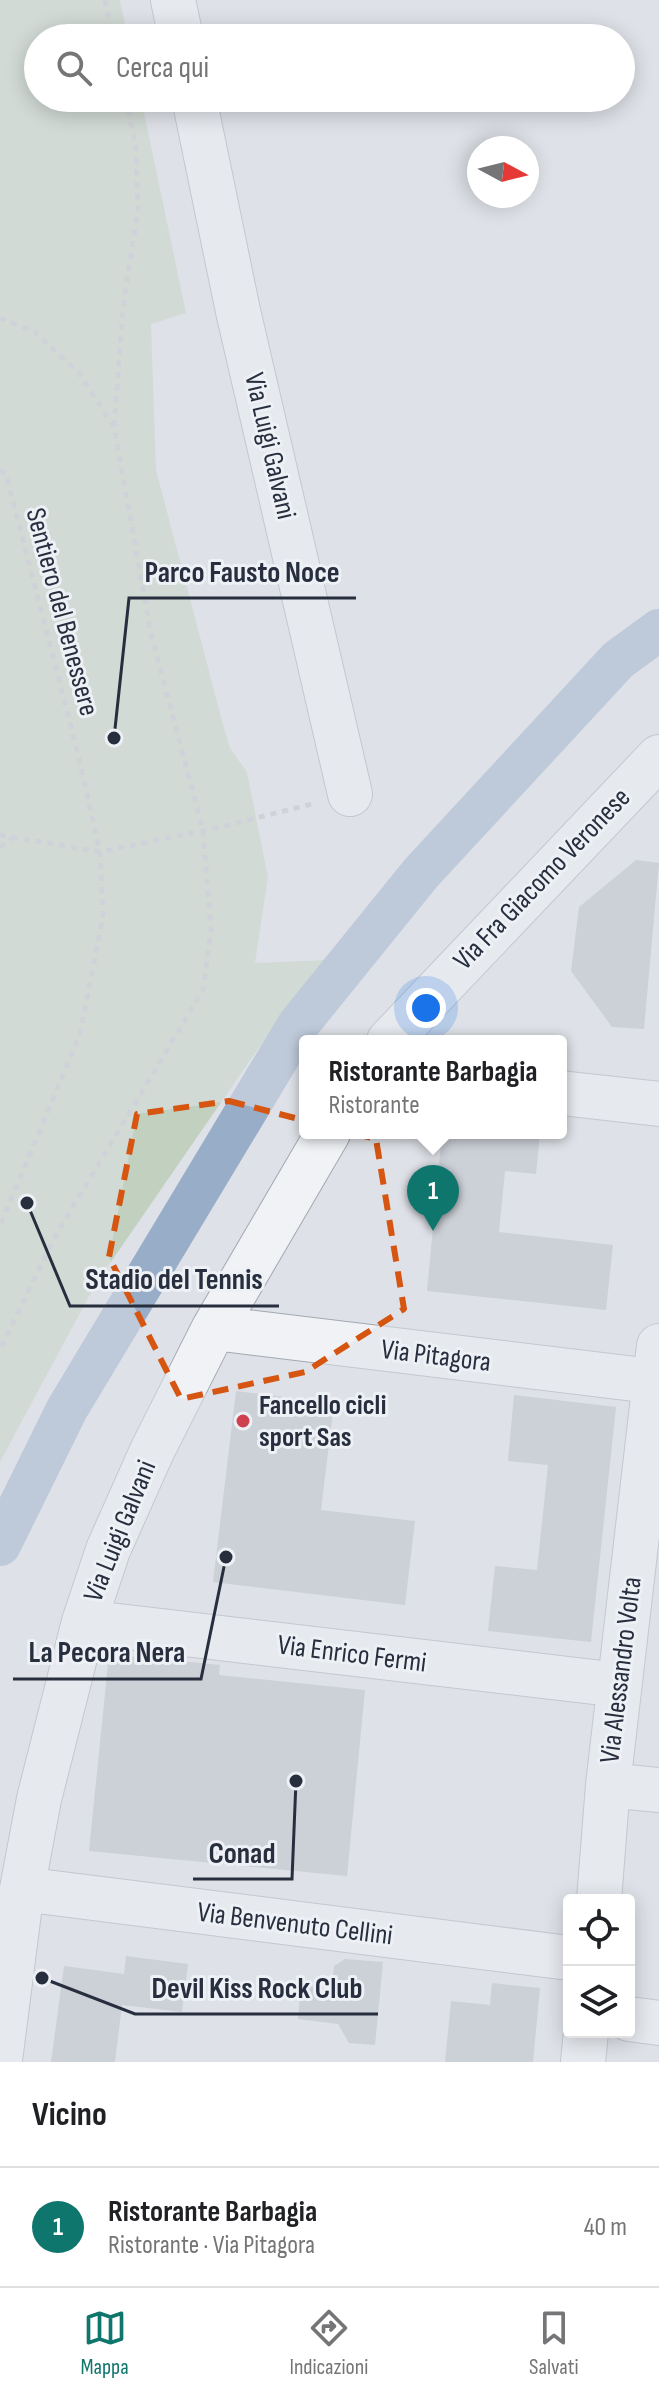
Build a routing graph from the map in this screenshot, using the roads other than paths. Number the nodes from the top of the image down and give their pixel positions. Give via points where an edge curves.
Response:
1 (173, 0) edge
2 (178, 24) edge
3 (197, 112) edge
4 (659, 757) edge
5 (350, 794) road end
6 (613, 806) junction
7 (659, 807) edge
8 (398, 1035) edge
9 (567, 1094) edge
10 (659, 1104) edge
11 (324, 1139) edge
12 (214, 1328) junction
13 (658, 1370) edge
14 (84, 1622) junction
15 (619, 1685) junction
16 (608, 1785) junction
17 (659, 1790) edge
18 (22, 1889) junction
19 (599, 1894) edge
20 (563, 1957) edge
21 (635, 2020) edge
22 (659, 2023) edge
23 (585, 2038) edge
24 (0, 2060) edge
25 (583, 2062) edge

1 - 2 street
3 - 5 street, Via Luigi Galvani
4 - 6 street, Via Fra Giacomo Veronese
6 - 7 street
6 - 8 street, Via Fra Giacomo Veronese
9 - 10 street
11 - 12 street, Via Luigi Galvani
12 - 13 street, Via Pitagora
12 - 14 street, Via Luigi Galvani via 114,1536
13 - 15 street, Via Alessandro Volta
14 - 15 street, Via Enrico Fermi
14 - 18 street, Via Luigi Galvani
15 - 16 street, Via Alessandro Volta
16 - 17 street
16 - 19 street, Via Alessandro Volta
18 - 20 street, Via Benvenuto Cellini
18 - 24 street, Via Luigi Galvani
21 - 22 street
23 - 25 street

